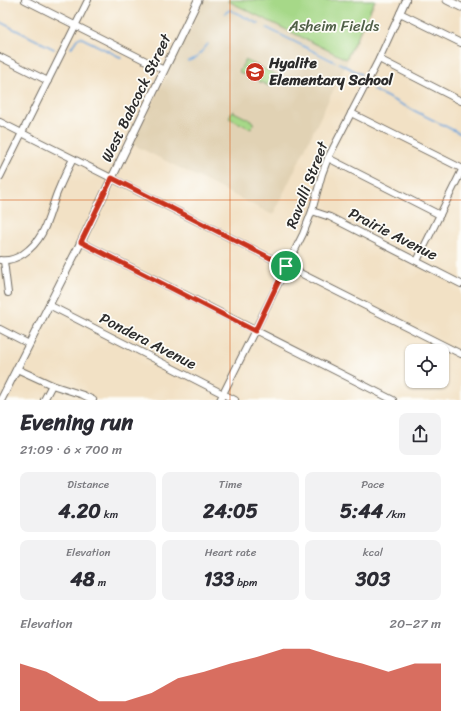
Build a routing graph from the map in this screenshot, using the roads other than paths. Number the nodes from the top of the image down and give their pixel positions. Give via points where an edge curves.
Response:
1 (25, 0) edge
2 (88, 0) edge
3 (198, 0) edge
4 (406, 0) edge
5 (447, 0) edge
6 (461, 7) edge
7 (400, 13) junction
8 (76, 26) junction
9 (461, 42) edge
10 (0, 57) edge
11 (380, 59) junction
12 (164, 70) junction
13 (48, 82) junction
14 (461, 101) edge
15 (351, 113) junction
16 (0, 122) edge
17 (22, 133) junction
18 (328, 158) junction
19 (73, 159) junction
20 (461, 168) edge
21 (461, 172) edge
22 (0, 177) edge
23 (112, 178) junction
24 (312, 211) junction
25 (440, 215) junction
26 (81, 242) junction
27 (2, 260) edge
28 (417, 261) junction
29 (286, 266) junction
30 (461, 284) edge
31 (8, 293) dead end
32 (49, 305) junction
33 (0, 329) edge
34 (255, 331) junction
35 (29, 344) junction
36 (461, 354) edge
37 (17, 368) junction
38 (52, 385) junction
39 (222, 397) edge
40 (1, 400) edge
41 (44, 400) edge
42 (93, 400) edge
43 (235, 400) edge
44 (394, 400) edge

1 - 8 street
2 - 8 street
3 - 12 street, West Babcock Street
4 - 7 street, Ravalli Street
5 - 6 street
7 - 9 street
7 - 11 street, Ravalli Street
8 - 12 street
8 - 13 street
10 - 13 street
11 - 14 street
11 - 15 street, Ravalli Street
12 - 23 street, West Babcock Street
13 - 17 street
15 - 18 street, Ravalli Street
15 - 20 street
16 - 17 street
17 - 19 street
17 - 22 street
18 - 24 street, Ravalli Street
18 - 25 street
19 - 23 street
19 - 27 street via 39,239 17,257
21 - 25 street
23 - 26 street, West Babcock Street
23 - 29 street
24 - 28 street, Prairie Avenue via 330,217
24 - 29 street, Ravalli Street
25 - 28 street
26 - 32 street, West Babcock Street
26 - 34 street
27 - 31 street
28 - 30 street, Prairie Avenue
29 - 34 street, Ravalli Street
29 - 36 street
32 - 35 street, West Babcock Street
32 - 39 street, Pondera Avenue
33 - 35 street
34 - 39 street, Ravalli Street
34 - 44 street
35 - 37 street, West Babcock Street
37 - 38 street
37 - 40 street, West Babcock Street
38 - 41 street
38 - 42 street
39 - 43 street, Pondera Avenue

